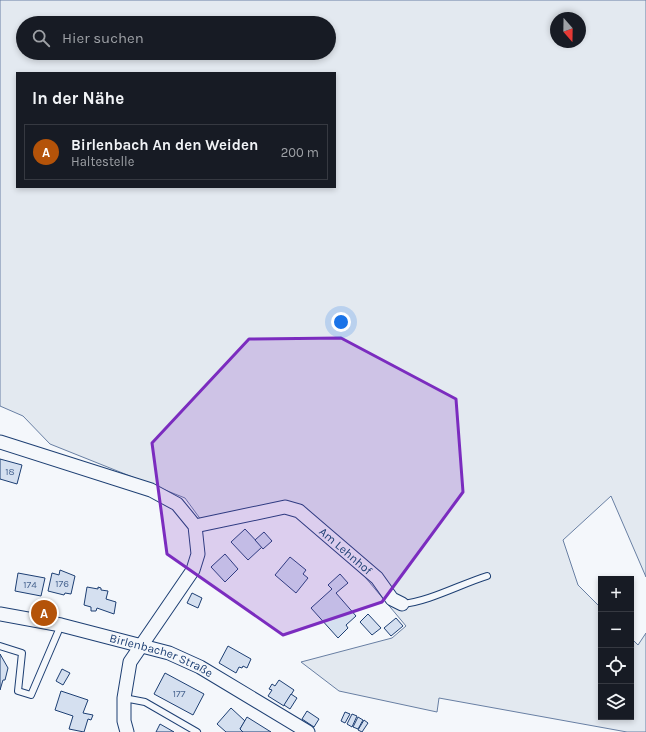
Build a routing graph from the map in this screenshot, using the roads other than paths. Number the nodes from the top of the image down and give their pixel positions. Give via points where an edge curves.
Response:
1 (0, 442) edge
2 (195, 526) junction
3 (487, 576) dead end
4 (402, 604) joint
5 (0, 614) edge
6 (61, 626) junction
7 (0, 646) edge
8 (142, 646) junction
9 (124, 698) junction
10 (127, 732) edge
11 (197, 732) edge
12 (308, 732) edge

1 - 2 street via 151,490 177,504
2 - 4 street, Am Lehnhof via 285,508 299,511 377,578 392,599
2 - 8 street via 198,554 193,570
3 - 4 lane, Am Lehnhof via 413,603
5 - 6 street, Birlenbacher Straße
6 - 7 lane via 31,695 18,690 22,653
6 - 8 street, Birlenbacher Straße
8 - 9 street via 130,662
8 - 12 street, Birlenbacher Straße via 169,653 200,667
9 - 10 street via 124,721
9 - 11 lane via 145,702

